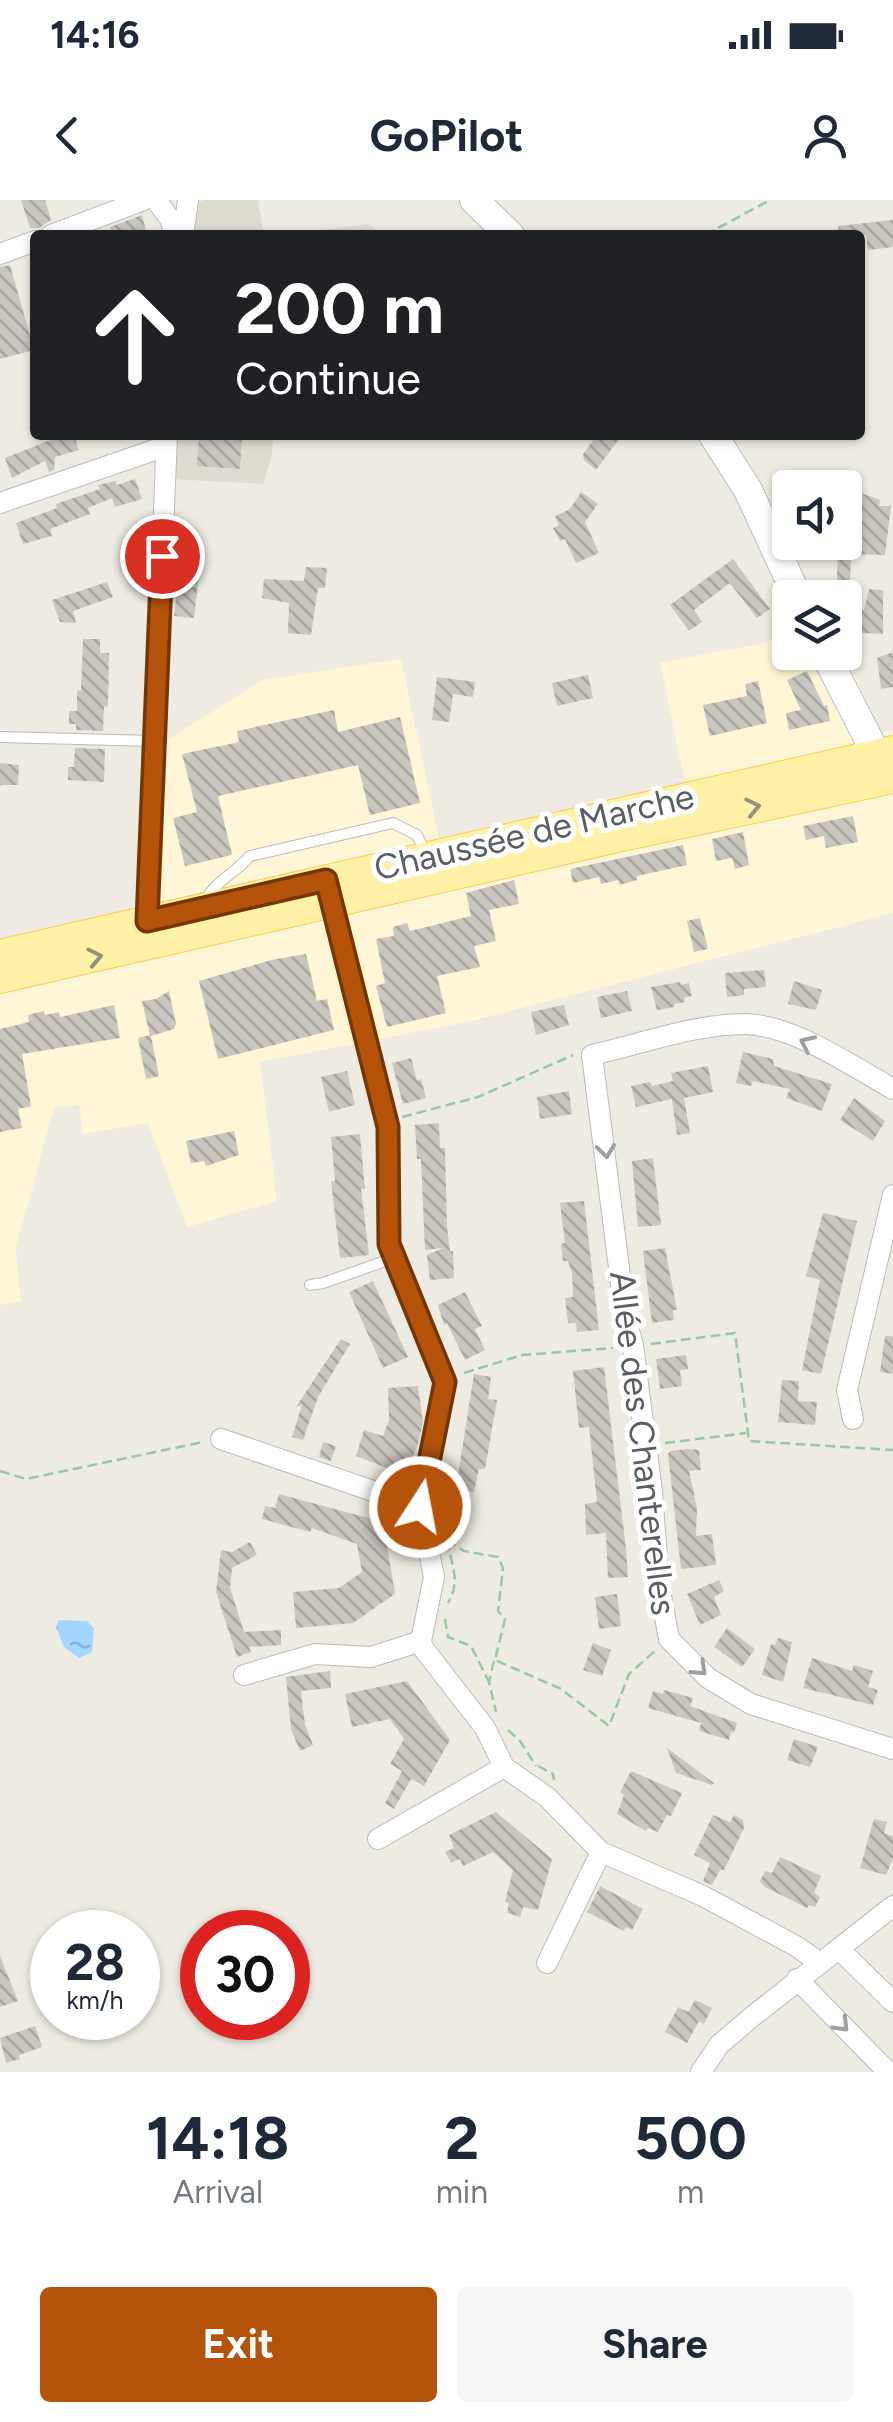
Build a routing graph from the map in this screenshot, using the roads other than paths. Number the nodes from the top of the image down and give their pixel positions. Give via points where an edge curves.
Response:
1 (144, 200) edge
2 (156, 200) edge
3 (188, 200) edge
4 (474, 200) edge
5 (64, 230) edge
6 (176, 230) edge
7 (180, 230) edge
8 (505, 230) edge
9 (30, 243) edge
10 (0, 254) edge
11 (167, 440) edge
12 (716, 440) edge
13 (0, 504) edge
14 (790, 580) edge
15 (834, 670) edge
16 (0, 737) edge
17 (154, 741) junction
18 (889, 769) edge
19 (428, 856) junction
20 (329, 892) junction
21 (202, 908) junction
22 (147, 933) junction
23 (0, 955) edge
24 (0, 978) edge
25 (893, 1089) edge
26 (893, 1195) edge
27 (395, 1258) junction
28 (310, 1284) dead end
29 (853, 1419) dead end
30 (221, 1439) road end
31 (422, 1514) junction
32 (420, 1641) junction
33 (244, 1676) dead end
34 (893, 1749) edge
35 (504, 1767) junction
36 (378, 1839) dead end
37 (600, 1852) junction
38 (893, 1906) edge
39 (839, 1948) junction
40 (547, 1963) dead end
41 (820, 1964) junction
42 (797, 1979) junction
43 (893, 2002) edge
44 (701, 2072) edge
45 (888, 2072) edge

1 - 5 street
2 - 6 street
3 - 7 street
4 - 8 street
9 - 10 street
11 - 13 street
11 - 17 street
12 - 14 street
15 - 18 street
16 - 17 lane
17 - 22 street
18 - 19 main road, Chaussée de Marche
20 -> 18 main road, Chaussée de Marche via 622,836
19 - 20 main road, Chaussée de Marche
19 - 21 lane via 418,835 393,822 250,856 211,889
20 - 21 main road, Chaussée de Marche
20 - 22 main road, Chaussée de Marche
20 - 27 street via 386,1121 389,1244
21 - 22 main road, Chaussée de Marche
22 - 23 main road, Chaussée de Marche
24 -> 22 main road, Chaussée de Marche
25 -> 34 street, Allée des Chanterelles via 786,1033 748,1024 592,1055 669,1639 708,1678 751,1704
26 - 29 street via 847,1390
27 - 28 lane
27 - 31 street via 445,1382
30 - 31 street
31 - 32 street via 434,1577
32 - 33 street via 371,1656 315,1654
32 - 35 street via 485,1728
35 - 36 street
35 - 37 street
37 - 40 street
37 - 41 street via 703,1896
38 - 39 street
39 - 41 street
39 - 43 street
41 - 42 street
42 - 44 street via 719,2045
42 -> 45 street

